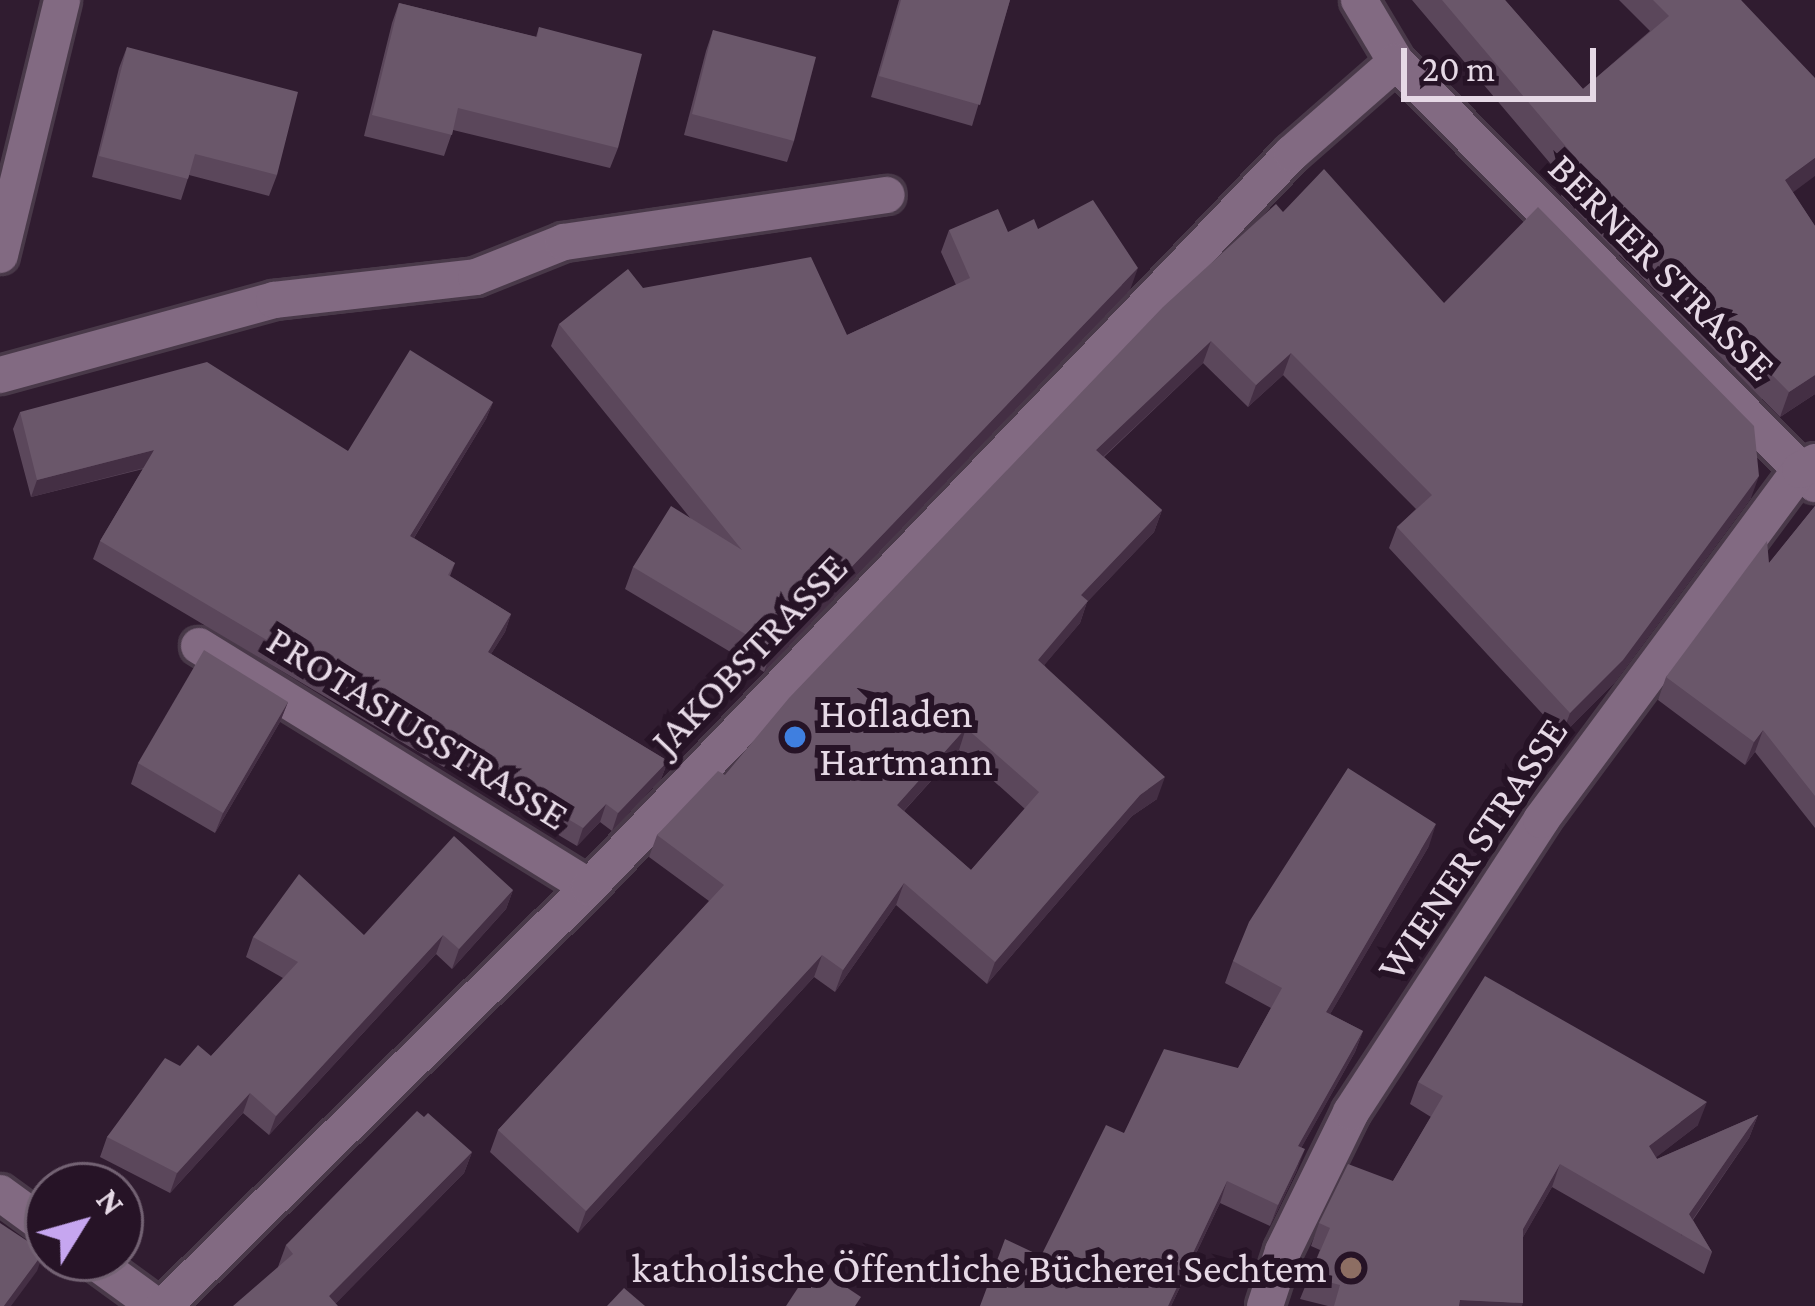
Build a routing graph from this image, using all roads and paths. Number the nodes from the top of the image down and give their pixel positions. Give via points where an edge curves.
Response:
1 (62, 0) edge
2 (1359, 0) edge
3 (1396, 62) junction
4 (887, 195) dead end
5 (0, 255) edge
6 (0, 375) edge
7 (1810, 472) edge
8 (199, 646) dead end
9 (589, 886) junction
10 (125, 1282) edge
11 (160, 1306) edge
12 (1265, 1306) edge

1 - 5 street
2 - 3 street, BERNER STRASSE
3 - 7 street, BERNER STRASSE
3 - 9 street, JAKOBSTRASSE via 1292,153
4 - 6 street via 564,242 476,277 274,301
7 - 12 street, WIENER STRASSE via 1540,820 1351,1112
8 - 9 street, PROTASIUSSTRASSE
9 - 11 street, JAKOBSTRASSE
10 - 11 street

